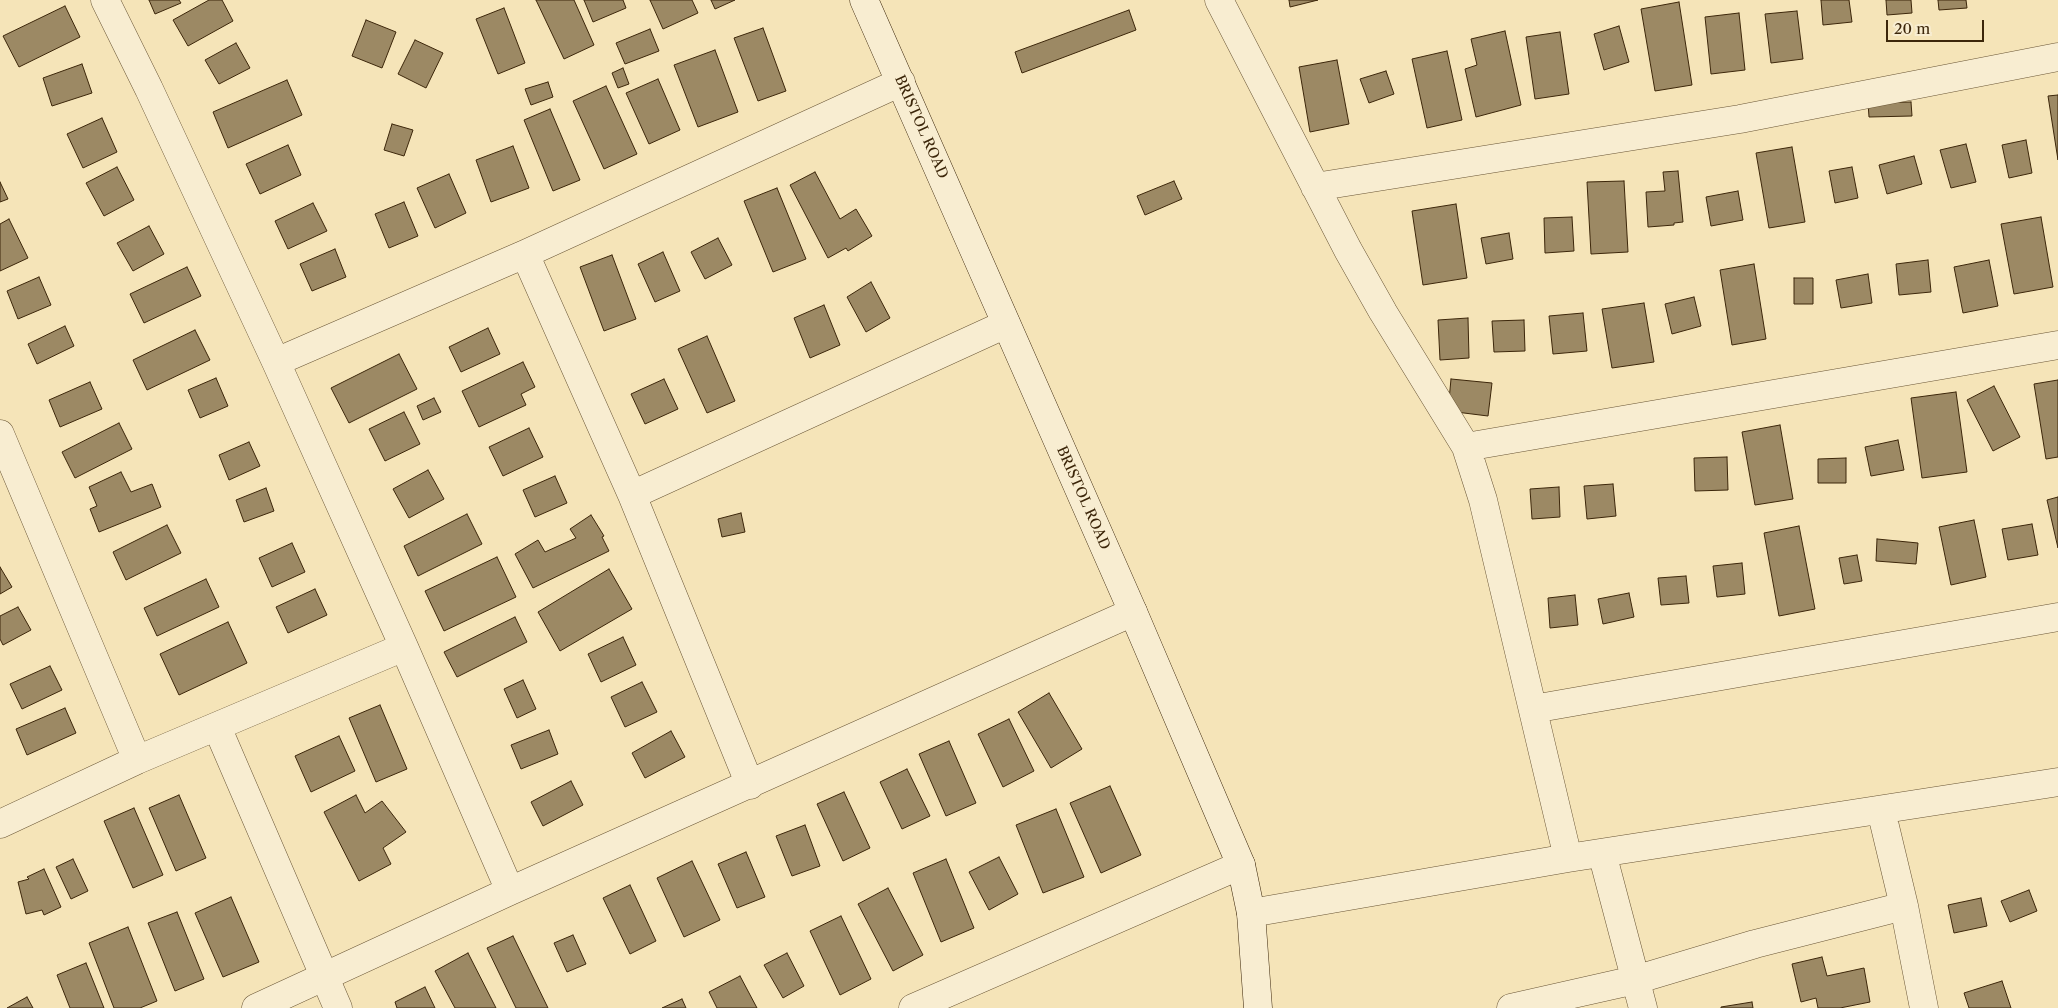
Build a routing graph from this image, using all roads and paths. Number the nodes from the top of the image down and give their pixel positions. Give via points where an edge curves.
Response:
1 (105, 0) edge
2 (864, 0) edge
3 (1219, 0) edge
4 (2058, 57) edge
5 (901, 82) junction
6 (1316, 187) junction
7 (525, 254) junction
8 (1006, 324) junction
9 (2058, 345) edge
10 (276, 362) junction
11 (0, 434) edge
12 (1466, 447) junction
13 (632, 495) junction
14 (1133, 612) junction
15 (2058, 617) edge
16 (404, 647) junction
17 (1533, 709) junction
18 (217, 727) junction
19 (137, 760) junction
20 (2058, 782) edge
21 (750, 785) junction
22 (1882, 810) junction
23 (0, 824) edge
24 (1602, 853) junction
25 (1568, 858) junction
26 (1241, 865) junction
27 (510, 891) junction
28 (1904, 906) junction
29 (1250, 913) junction
30 (325, 976) junction
31 (1635, 980) junction
32 (256, 1008) edge
33 (338, 1008) edge
34 (913, 1008) edge
35 (1258, 1008) edge
36 (1511, 1008) edge
37 (1643, 1008) edge
38 (1924, 1008) edge

1 - 10 street
2 - 5 street, BRISTOL ROAD
3 - 6 street
4 - 6 street via 1740,119
5 - 7 street
5 - 8 street, BRISTOL ROAD
6 - 12 street via 1383,312
7 - 10 street
7 - 13 street
8 - 13 street
8 - 14 street, BRISTOL ROAD
9 - 12 street
10 - 16 street
11 - 19 street
12 - 17 street via 1483,500
13 - 21 street
14 - 21 street
14 - 26 street, BRISTOL ROAD
15 - 17 street
16 - 18 street
16 - 27 street
17 - 25 street
18 - 19 street
18 - 30 street
19 - 23 street
20 - 22 street
21 - 27 street
22 - 24 street
22 - 28 street
24 - 25 street
24 - 31 street
25 - 29 street
26 - 29 street, BRISTOL ROAD
26 - 34 street
27 - 30 street
28 - 31 street via 1755,944
28 - 38 street
29 - 35 street, BRISTOL ROAD
30 - 32 street
30 - 33 street
31 - 36 street
31 - 37 street

